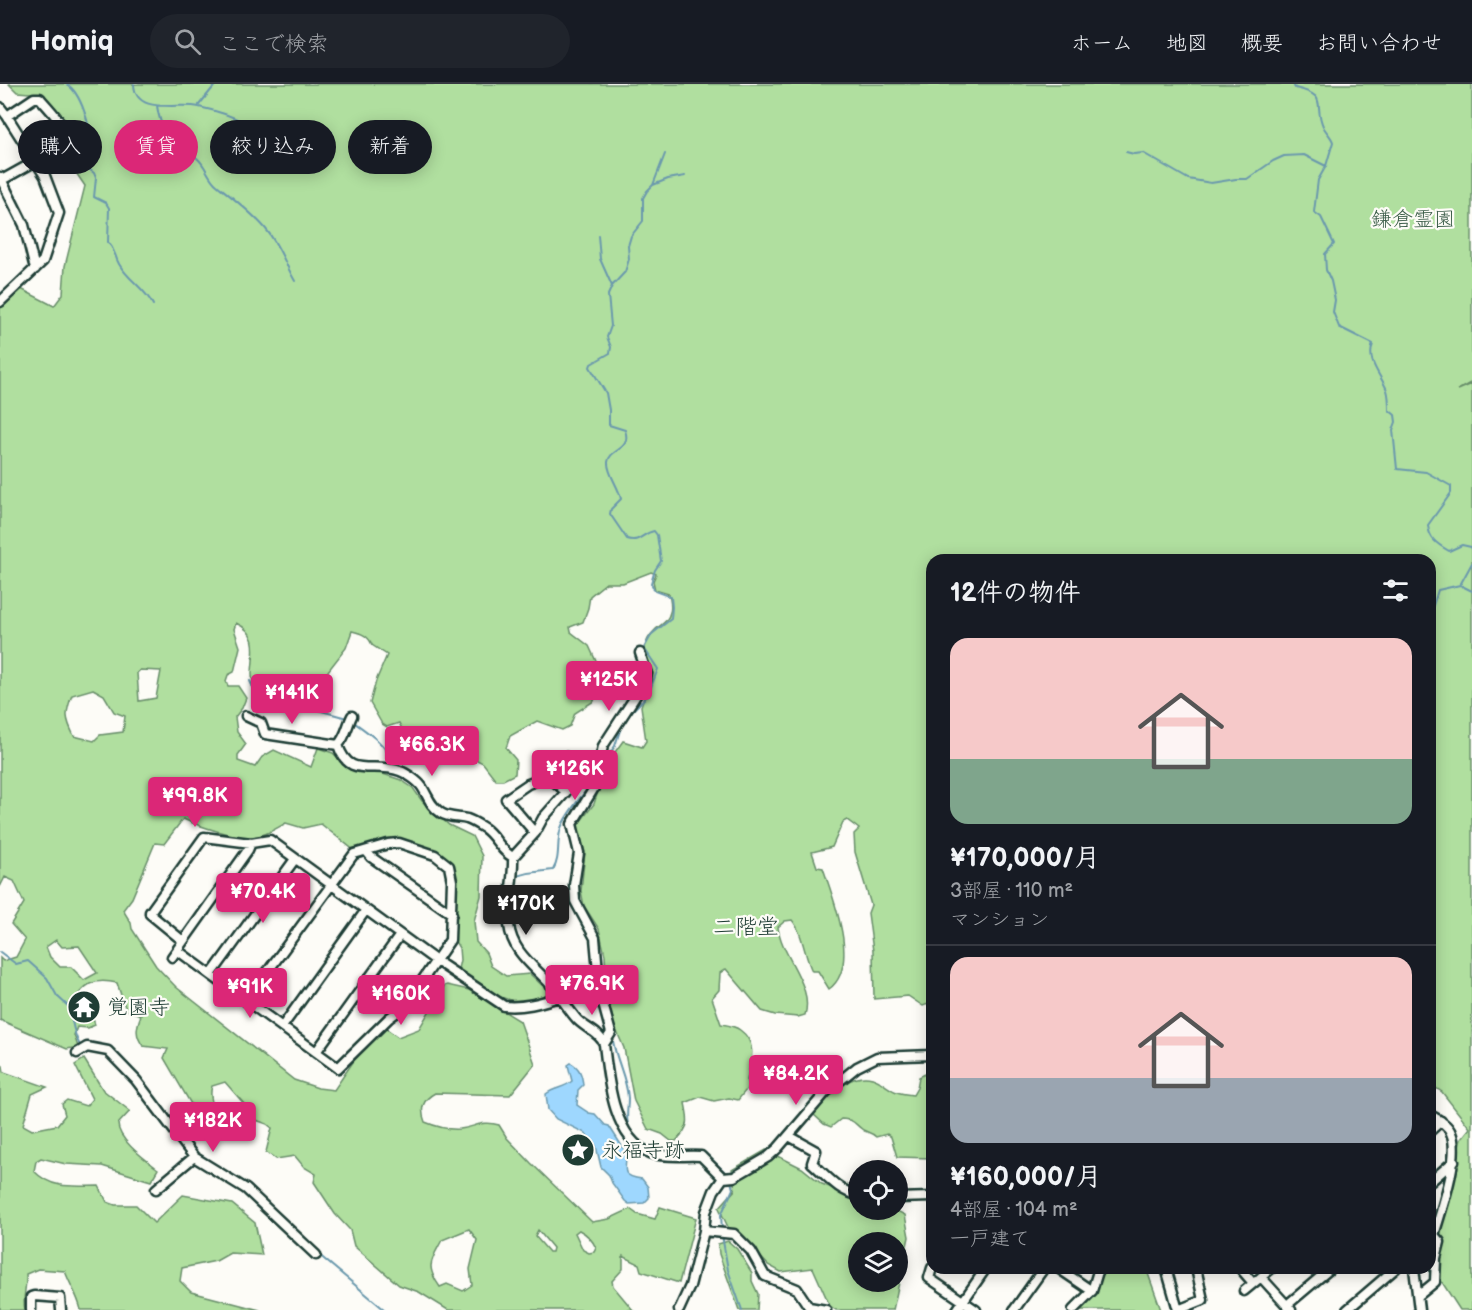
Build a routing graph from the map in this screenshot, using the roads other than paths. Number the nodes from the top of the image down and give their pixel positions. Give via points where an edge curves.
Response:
1 (0, 107) edge
2 (8, 116) junction
3 (57, 120) edge
4 (18, 132) edge
5 (18, 171) edge
6 (43, 174) edge
7 (1, 179) edge
8 (36, 269) junction
9 (0, 290) edge
10 (1, 300) edge
11 (640, 653) dead end
12 (246, 716) dead end
13 (352, 716) dead end
14 (338, 745) junction
15 (598, 771) junction
16 (546, 774) junction
17 (535, 833) junction
18 (251, 843) junction
19 (367, 852) junction
20 (295, 859) junction
21 (513, 861) junction
22 (331, 884) junction
23 (366, 910) junction
24 (452, 914) junction
25 (400, 934) junction
26 (183, 941) junction
27 (435, 960) junction
28 (211, 975) junction
29 (559, 997) junction
30 (246, 1001) junction
31 (282, 1027) junction
32 (604, 1044) junction
33 (316, 1052) junction
34 (77, 1053) dead end
35 (926, 1055) edge
36 (1436, 1118) edge
37 (1441, 1121) junction
38 (1436, 1126) edge
39 (789, 1136) junction
40 (194, 1157) junction
41 (1454, 1160) junction
42 (1436, 1176) edge
43 (723, 1178) junction
44 (156, 1189) dead end
45 (848, 1192) edge
46 (926, 1197) edge
47 (908, 1198) edge
48 (1436, 1223) edge
49 (704, 1231) junction
50 (1436, 1240) edge
51 (316, 1256) dead end
52 (1436, 1258) edge
53 (930, 1274) edge
54 (983, 1274) edge
55 (1040, 1274) edge
56 (1067, 1274) edge
57 (1097, 1274) edge
58 (1168, 1274) edge
59 (1197, 1274) edge
60 (1245, 1274) edge
61 (1265, 1274) edge
62 (1325, 1274) edge
63 (1389, 1274) edge
64 (1414, 1274) edge
65 (1435, 1274) edge
66 (1261, 1277) junction
67 (1253, 1283) junction
68 (1092, 1291) junction
69 (1244, 1291) dead end
70 (963, 1301) junction
71 (1417, 1305) edge
72 (809, 1308) edge
73 (1289, 1308) edge
74 (31, 1310) edge
75 (61, 1310) edge
76 (679, 1310) edge
77 (826, 1310) edge
78 (957, 1310) edge
79 (976, 1310) edge
80 (1014, 1310) edge
81 (1073, 1310) edge
82 (1178, 1310) edge
83 (1347, 1310) edge

1 - 2 street
2 - 3 street via 40,98
2 - 4 street
5 - 7 street
6 - 8 street via 59,213 43,261
7 - 8 street via 24,225
8 - 10 street
9 - 10 street
11 - 15 street via 646,681 603,746
12 - 14 street via 261,723 265,734
13 - 14 street
14 - 21 street via 342,757 353,765 400,771 422,786 429,801 442,814 469,820 495,837
15 - 16 street via 566,757
15 - 32 street via 592,792 572,824 579,853 575,901 596,938 600,993 610,1033
16 - 17 street via 566,792
16 - 17 street via 506,799
17 - 21 street
18 - 20 street via 270,840
18 - 26 street
18 - 26 street via 204,837 150,912
19 - 22 street via 354,854
19 - 24 street
19 - 24 street via 399,843 441,858 452,872
20 - 22 street
20 - 28 street
21 - 29 street via 509,926 513,938 521,956
22 - 23 street
22 - 30 street
23 - 25 street
23 - 31 street
24 - 27 street via 450,940
25 - 27 street
25 - 33 street
26 - 28 street via 175,953
27 - 29 street via 504,1006 536,1004
27 - 33 street via 404,1007 338,1068
28 - 30 street
29 - 32 street via 579,1023 601,1036
30 - 31 street
31 - 33 street
32 - 43 street via 612,1101 627,1133 640,1148 659,1155 701,1156
34 - 40 street via 87,1047 108,1051 136,1080
35 - 39 street via 877,1057 857,1067 825,1092
36 - 37 street
37 - 38 street
37 - 41 street via 1452,1133
39 - 43 street via 768,1157 734,1177
39 - 45 street via 816,1151 812,1163
40 - 44 street
40 - 51 street via 246,1189
41 - 42 street
41 - 48 street
43 - 49 street via 714,1191
46 - 47 street
49 - 72 street via 734,1234 751,1251 765,1276 797,1288
49 - 76 street via 690,1286
50 - 52 street via 1440,1242
53 - 70 street via 929,1278
54 - 70 street
55 - 80 street
56 - 68 street
57 - 68 street
58 - 82 street
59 - 82 street via 1203,1300
60 - 67 street
61 - 66 street
62 - 73 street
63 - 83 street
64 - 71 street
65 - 71 street via 1435,1282
66 - 67 street
66 - 73 street
67 - 69 street
68 - 81 street
70 - 78 street
70 - 79 street
72 - 77 street
74 - 75 street via 34,1296 60,1298

